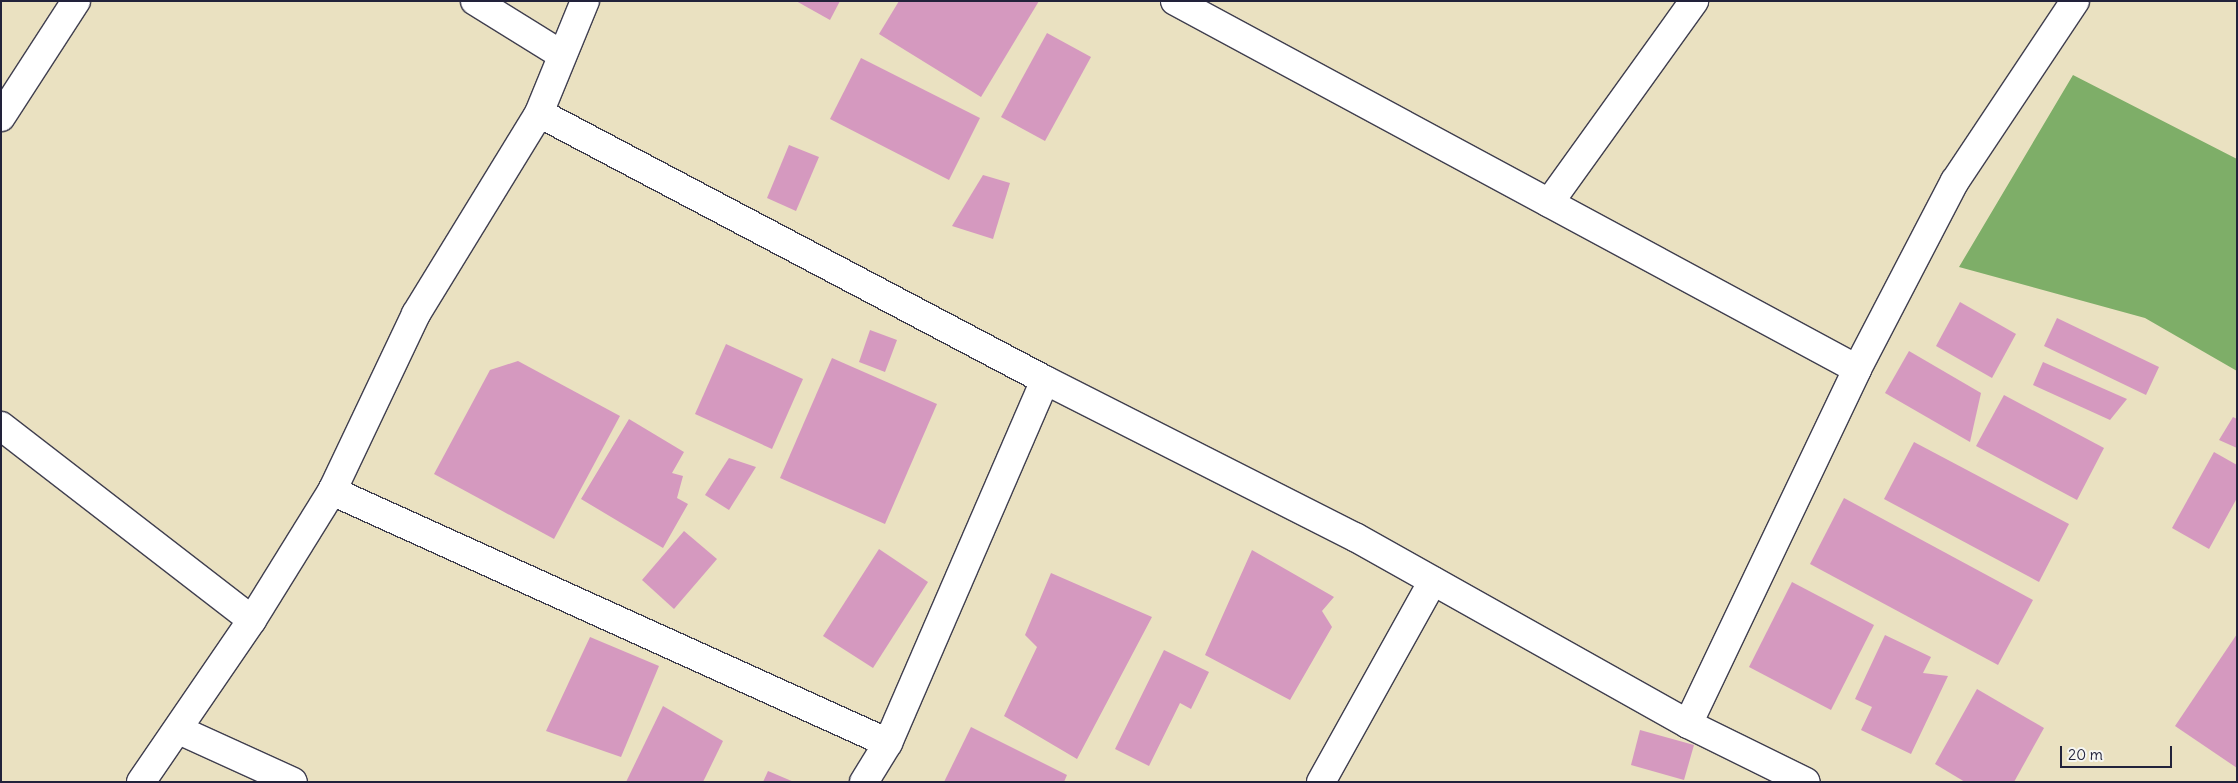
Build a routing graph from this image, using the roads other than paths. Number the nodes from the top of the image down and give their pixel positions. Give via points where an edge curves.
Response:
1 (76, 1) edge
2 (475, 1) edge
3 (585, 1) edge
4 (1694, 1) edge
5 (2075, 1) edge
6 (1186, 4) edge
7 (562, 55) junction
8 (539, 113) junction
9 (1, 117) edge
10 (1549, 203) junction
11 (1857, 369) junction
12 (1045, 380) junction
13 (1, 426) edge
14 (332, 491) junction
15 (1433, 581) junction
16 (252, 620) junction
17 (1688, 724) junction
18 (179, 730) junction
19 (888, 742) junction
20 (141, 782) edge
21 (293, 782) edge
22 (864, 782) edge
23 (1321, 782) edge
24 (1806, 782) edge

1 - 9 street
2 - 7 street
3 - 7 street
4 - 10 street
5 - 11 street via 1955,181
6 - 10 street
7 - 8 street
8 - 12 street
8 - 14 street via 416,314
10 - 11 street
11 - 17 street
12 - 15 street via 1354,537
12 - 19 street
13 - 16 street
14 - 16 street
14 - 19 street
15 - 17 street
15 - 23 street
16 - 18 street
17 - 24 street
18 - 20 street
18 - 21 street
19 - 22 street

